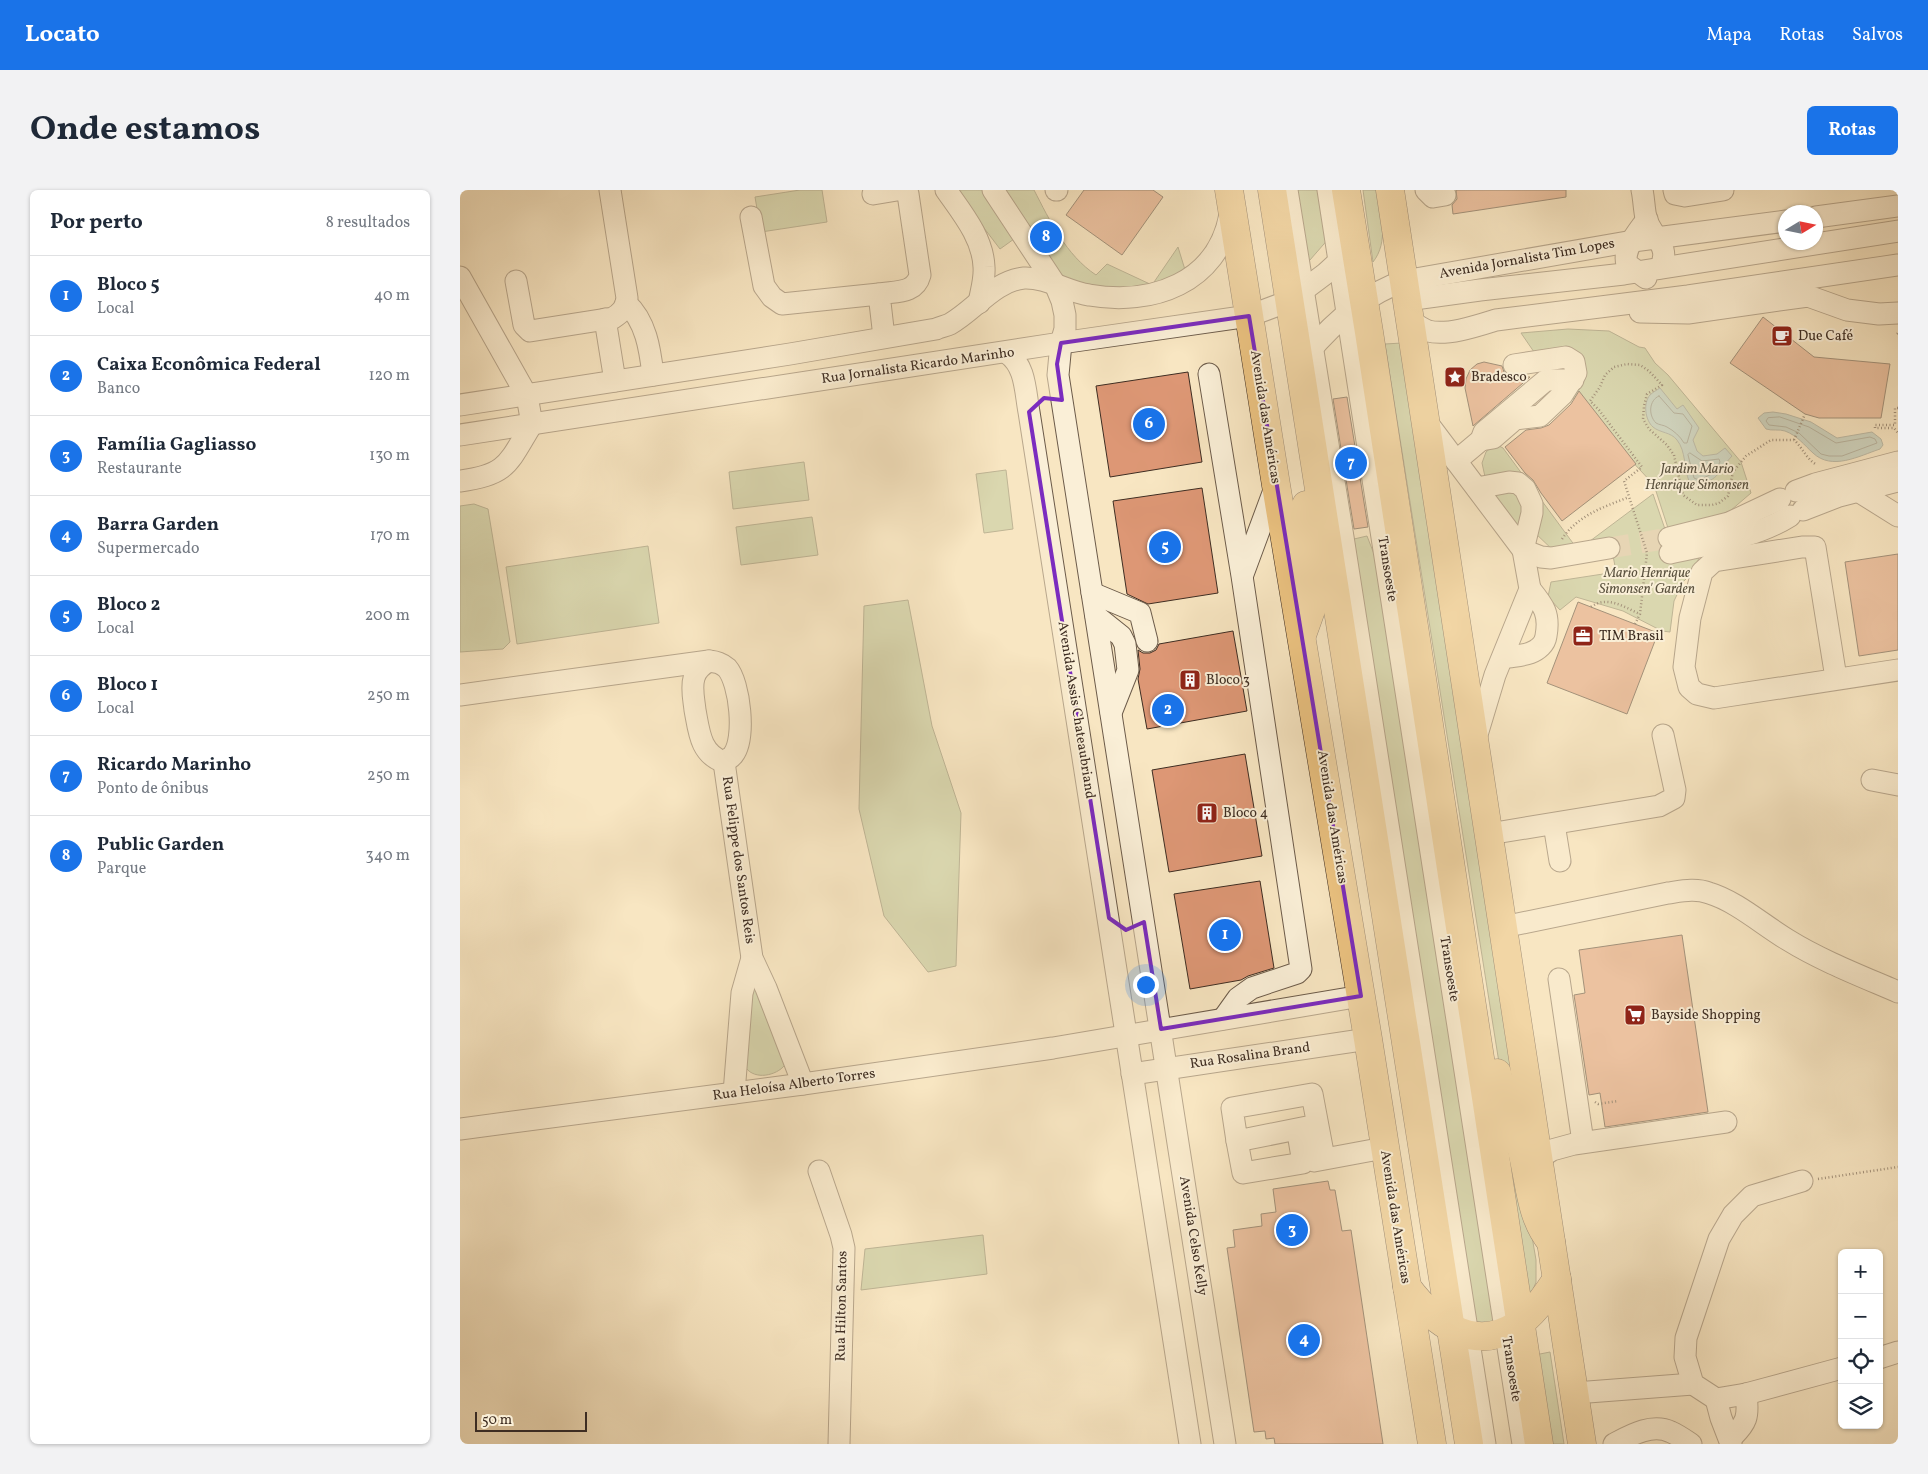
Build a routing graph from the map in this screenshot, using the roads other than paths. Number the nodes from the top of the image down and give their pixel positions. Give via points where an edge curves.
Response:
1 (610, 190) edge
2 (897, 190) edge
3 (901, 190) edge
4 (946, 190) edge
5 (993, 190) edge
6 (1272, 190) edge
7 (1287, 190) edge
8 (1328, 190) edge
9 (1346, 190) edge
10 (1359, 190) edge
11 (1390, 190) edge
12 (1642, 190) edge
13 (1674, 190) edge
14 (1723, 190) edge
15 (873, 194) dead end
16 (1230, 198) edge
17 (1898, 206) edge
18 (1823, 216) edge
19 (751, 217) dead end
20 (1647, 219) junction
21 (1778, 222) edge
22 (1898, 232) edge
23 (1656, 238) junction
24 (1633, 241) junction
25 (1349, 245) junction
26 (1686, 264) junction
27 (1898, 265) edge
28 (1660, 268) junction
29 (1475, 269) junction
30 (1638, 272) junction
31 (460, 277) edge
32 (516, 281) dead end
33 (1055, 284) junction
34 (1797, 289) junction
35 (1480, 290) junction
36 (879, 294) junction
37 (1296, 296) junction
38 (1688, 296) junction
39 (1407, 301) junction
40 (979, 303) junction
41 (626, 304) junction
42 (1657, 306) junction
43 (1356, 307) junction
44 (1898, 312) edge
45 (1250, 316) junction
46 (605, 319) junction
47 (1463, 329) junction
48 (884, 338) junction
49 (1061, 343) junction
50 (1007, 353) junction
51 (790, 354) junction
52 (1306, 356) junction
53 (1416, 365) junction
54 (1514, 365) dead end
55 (1209, 374) dead end
56 (653, 375) junction
57 (1573, 380) junction
58 (615, 381) junction
59 (793, 384) junction
60 (527, 396) junction
61 (1555, 402) junction
62 (460, 405) edge
63 (1515, 405) junction
64 (1063, 407) junction
65 (1029, 412) junction
66 (1425, 421) junction
67 (532, 424) junction
68 (460, 435) edge
69 (1487, 439) junction
70 (1314, 462) junction
71 (1456, 462) junction
72 (1898, 462) edge
73 (460, 481) edge
74 (1898, 481) edge
75 (1276, 485) junction
76 (1477, 488) junction
77 (1858, 491) junction
78 (1791, 509) junction
79 (1898, 516) edge
80 (1792, 549) junction
81 (1523, 550) junction
82 (1713, 553) junction
83 (1242, 576) junction
84 (1529, 586) junction
85 (1092, 593) junction
86 (1302, 636) junction
87 (1142, 643) dead end
88 (1503, 658) junction
89 (709, 661) junction
90 (1898, 670) edge
91 (1836, 678) junction
92 (460, 695) edge
93 (1663, 735) dead end
94 (1475, 740) junction
95 (724, 762) junction
96 (1872, 780) dead end
97 (1898, 785) edge
98 (1554, 824) junction
99 (1489, 834) junction
100 (1560, 861) dead end
101 (1143, 914) junction
102 (1109, 918) junction
103 (1503, 927) junction
104 (752, 958) junction
105 (1559, 979) dead end
106 (1469, 988) junction
107 (1898, 992) edge
108 (1361, 996) junction
109 (1223, 1018) junction
110 (1161, 1029) junction
111 (1126, 1035) junction
112 (1368, 1039) junction
113 (1167, 1068) junction
114 (1132, 1074) junction
115 (803, 1084) junction
116 (734, 1093) junction
117 (1726, 1122) dead end
118 (460, 1129) edge
119 (1297, 1129) junction
120 (1237, 1140) junction
121 (1583, 1142) junction
122 (1384, 1148) junction
123 (1324, 1158) junction
124 (1538, 1159) junction
125 (819, 1171) dead end
126 (1802, 1181) road end
127 (1551, 1242) junction
128 (1557, 1279) junction
129 (1406, 1287) junction
130 (1513, 1327) junction
131 (1459, 1332) junction
132 (1208, 1338) junction
133 (1173, 1344) junction
134 (1898, 1352) edge
135 (1883, 1357) edge
136 (1838, 1369) edge
137 (1693, 1384) junction
138 (1217, 1392) junction
139 (1574, 1393) junction
140 (1746, 1394) junction
141 (1182, 1398) junction
142 (1716, 1399) junction
143 (1518, 1415) junction
144 (1480, 1416) junction
145 (1730, 1441) edge
146 (839, 1444) edge
147 (1190, 1444) edge
148 (1225, 1444) edge
149 (1432, 1444) edge
150 (1469, 1444) edge
151 (1485, 1444) edge
152 (1491, 1444) edge
153 (1516, 1444) edge
154 (1523, 1444) edge
155 (1540, 1444) edge
156 (1582, 1444) edge
157 (1614, 1444) edge
158 (1691, 1444) edge

1 - 41 street
2 - 15 street
3 - 36 street via 908,194 920,275 918,284 913,288
4 - 40 street via 973,229 981,249 984,267
5 - 33 street
6 - 37 main road
7 - 37 street
8 - 25 street
9 - 25 main road
10 - 25 main road via 1358,210
11 - 39 main road
12 - 20 street
13 - 14 street via 1675,194 1685,196
16 - 33 street via 1227,231 1218,248 1192,276 1166,291 1118,299 1087,295
16 - 45 main road, Avenida das Américas
17 - 18 street
19 - 36 street via 764,286 782,304
20 - 23 street
20 - 24 street
21 - 23 street, Avenida Jornalista Tim Lopes
22 - 26 street, Avenida Jornalista Tim Lopes
23 - 24 street, Avenida Jornalista Tim Lopes
23 - 28 street via 1664,249
24 - 29 street, Avenida Jornalista Tim Lopes
24 - 30 street via 1627,248 1626,260
25 - 37 street, Rua Jornalista Ricardo Marinho
25 - 43 main road
26 - 28 street, Avenida Jornalista Tim Lopes
26 - 38 street via 1675,280 1679,292
27 - 34 street
28 - 30 street, Avenida Jornalista Tim Lopes
29 - 35 street via 1475,284
29 - 39 street, Avenida Jornalista Tim Lopes
30 - 35 street, Avenida Jornalista Tim Lopes
30 - 42 street via 1647,278
31 - 60 street
32 - 46 street via 527,330
33 - 40 street via 1022,278 995,289
33 - 49 street via 1065,315
34 - 38 street
34 - 42 street via 1688,313
34 - 44 street via 1847,310 1879,314
35 - 39 street, Avenida Jornalista Tim Lopes
36 - 48 street
37 - 45 street, Rua Jornalista Ricardo Marinho
37 - 52 main road
38 - 42 street
39 - 43 street, Avenida Jornalista Tim Lopes via 1380,290
39 - 47 street via 1431,332
39 - 53 main road
40 - 48 street via 950,324
41 - 46 street via 619,314
41 - 56 street via 636,312 642,325
42 - 47 street via 1496,320
43 - 52 street, Avenida Jornalista Tim Lopes via 1334,323
43 - 106 main road
43 - 130 street, Transoeste via 1357,411 1374,510 1380,522
45 - 49 street, Rua Jornalista Ricardo Marinho
45 - 75 main road, Avenida das Américas
46 - 58 street
47 - 53 street via 1436,342
48 - 51 street
49 - 50 street, Rua Jornalista Ricardo Marinho
49 - 64 street via 1058,375
50 - 59 street, Rua Jornalista Ricardo Marinho
50 - 65 street, Avenida Assis Chateaubriand via 1015,358 1021,369
51 - 56 street
51 - 59 street via 782,369
52 - 70 main road
52 - 131 street via 1321,402 1328,410 1347,524 1344,537
53 - 66 main road
54 - 57 street via 1566,357 1576,367
55 - 83 street
56 - 58 street
57 - 61 street
57 - 63 street via 1549,380
58 - 60 street
59 - 67 street, Rua Jornalista Ricardo Marinho
60 - 62 street
60 - 67 street
61 - 63 street
61 - 69 street via 1540,416 1515,419
63 - 69 street via 1484,432
64 - 65 street via 1054,399 1044,398 1036,402
64 - 85 street
65 - 102 street, Avenida Assis Chateaubriand
66 - 71 street
66 - 94 main road
67 - 68 street, Rua Jornalista Ricardo Marinho
67 - 73 street via 506,466 480,478
69 - 71 street
70 - 86 main road via 1306,497 1312,608
70 - 131 main road
71 - 76 street
72 - 78 street via 1815,484
74 - 77 street
75 - 83 street
75 - 86 main road, Avenida das Américas
76 - 81 street
76 - 81 street via 1509,482 1525,488 1532,513
77 - 78 street
77 - 79 street
78 - 80 street via 1782,536
78 - 82 street
78 - 82 street via 1729,523 1670,546
80 - 82 street
80 - 91 street via 1812,546 1817,550
81 - 84 street
81 - 84 street via 1551,558 1611,555 1544,573
82 - 91 street via 1702,572 1684,650 1689,687 1697,694 1714,698
83 - 109 street via 1301,969 1252,988 1238,998
84 - 88 street
84 - 88 street via 1547,614 1549,622 1545,640 1530,652
85 - 87 street via 1138,611 1142,615
85 - 101 street
86 - 108 main road, Avenida das Américas
88 - 94 street
89 - 92 street
89 - 95 street, Rua Felippe dos Santos Reis via 700,667 692,689 700,738 714,758
89 - 95 street, Rua Felippe dos Santos Reis via 719,662 728,669 736,683 741,728 733,755
90 - 91 street
93 - 98 street via 1674,798 1659,806
94 - 99 main road
95 - 104 street, Rua Felippe dos Santos Reis
96 - 97 street
98 - 99 street
98 - 100 street
99 - 103 main road
101 - 102 street via 1135,926 1126,930 1117,927
101 - 110 street
102 - 111 street, Avenida Assis Chateaubriand
103 - 107 street via 1668,893 1707,892 1721,897 1822,958
103 - 124 main road
104 - 115 street, Rua Felippe dos Santos Reis
104 - 116 street, Rua Felippe dos Santos Reis via 742,993
105 - 121 street
106 - 127 main road via 1479,1001 1490,1032 1499,1079 1520,1144 1538,1221
106 - 130 main road
108 - 109 street
108 - 112 main road, Avenida das Américas
109 - 110 street
110 - 111 street
110 - 113 street, Avenida Celso Kelly
111 - 114 street, Avenida Assis Chateaubriand
111 - 115 street, Rua Heloísa Alberto Torres
112 - 113 street, Rua Rosalina Brand
112 - 122 main road, Avenida das Américas
113 - 114 street, Rua Rosalina Brand
113 - 132 street, Avenida Celso Kelly
114 - 133 street
115 - 116 street, Rua Heloísa Alberto Torres
116 - 118 street, Rua Heloísa Alberto Torres
117 - 121 street
119 - 120 street
119 - 120 street via 1303,1163 1243,1173
119 - 123 street via 1307,1127 1314,1160
120 - 123 street via 1232,1108 1312,1094
121 - 124 street via 1552,1150
122 - 123 street
122 - 129 main road, Avenida das Américas
124 - 127 main road
125 - 146 street, Rua Hilton Santos via 844,1248
126 - 137 street via 1752,1196 1733,1215 1719,1239 1686,1338 1685,1357
127 - 128 main road
128 - 130 main road via 1541,1302
128 - 139 main road
129 - 131 main road via 1420,1305
129 - 149 main road, Avenida das Américas
130 - 131 main road via 1486,1336
130 - 143 street, Transoeste
130 - 155 main road
131 - 144 street
131 - 150 main road
132 - 133 street via 1202,1349 1194,1354 1183,1353
132 - 138 street, Avenida Celso Kelly
133 - 141 street
134 - 135 street
136 - 140 street
137 - 139 street
137 - 142 street
138 - 141 street via 1198,1384
138 - 148 street, Avenida Celso Kelly
139 - 156 main road
140 - 142 street
140 - 145 street via 1749,1412
141 - 147 street
142 - 145 street
143 - 153 street, Transoeste
143 - 154 street, Transoeste
144 - 151 street
144 - 152 street via 1486,1424
157 - 158 street via 1650,1429 1669,1431

